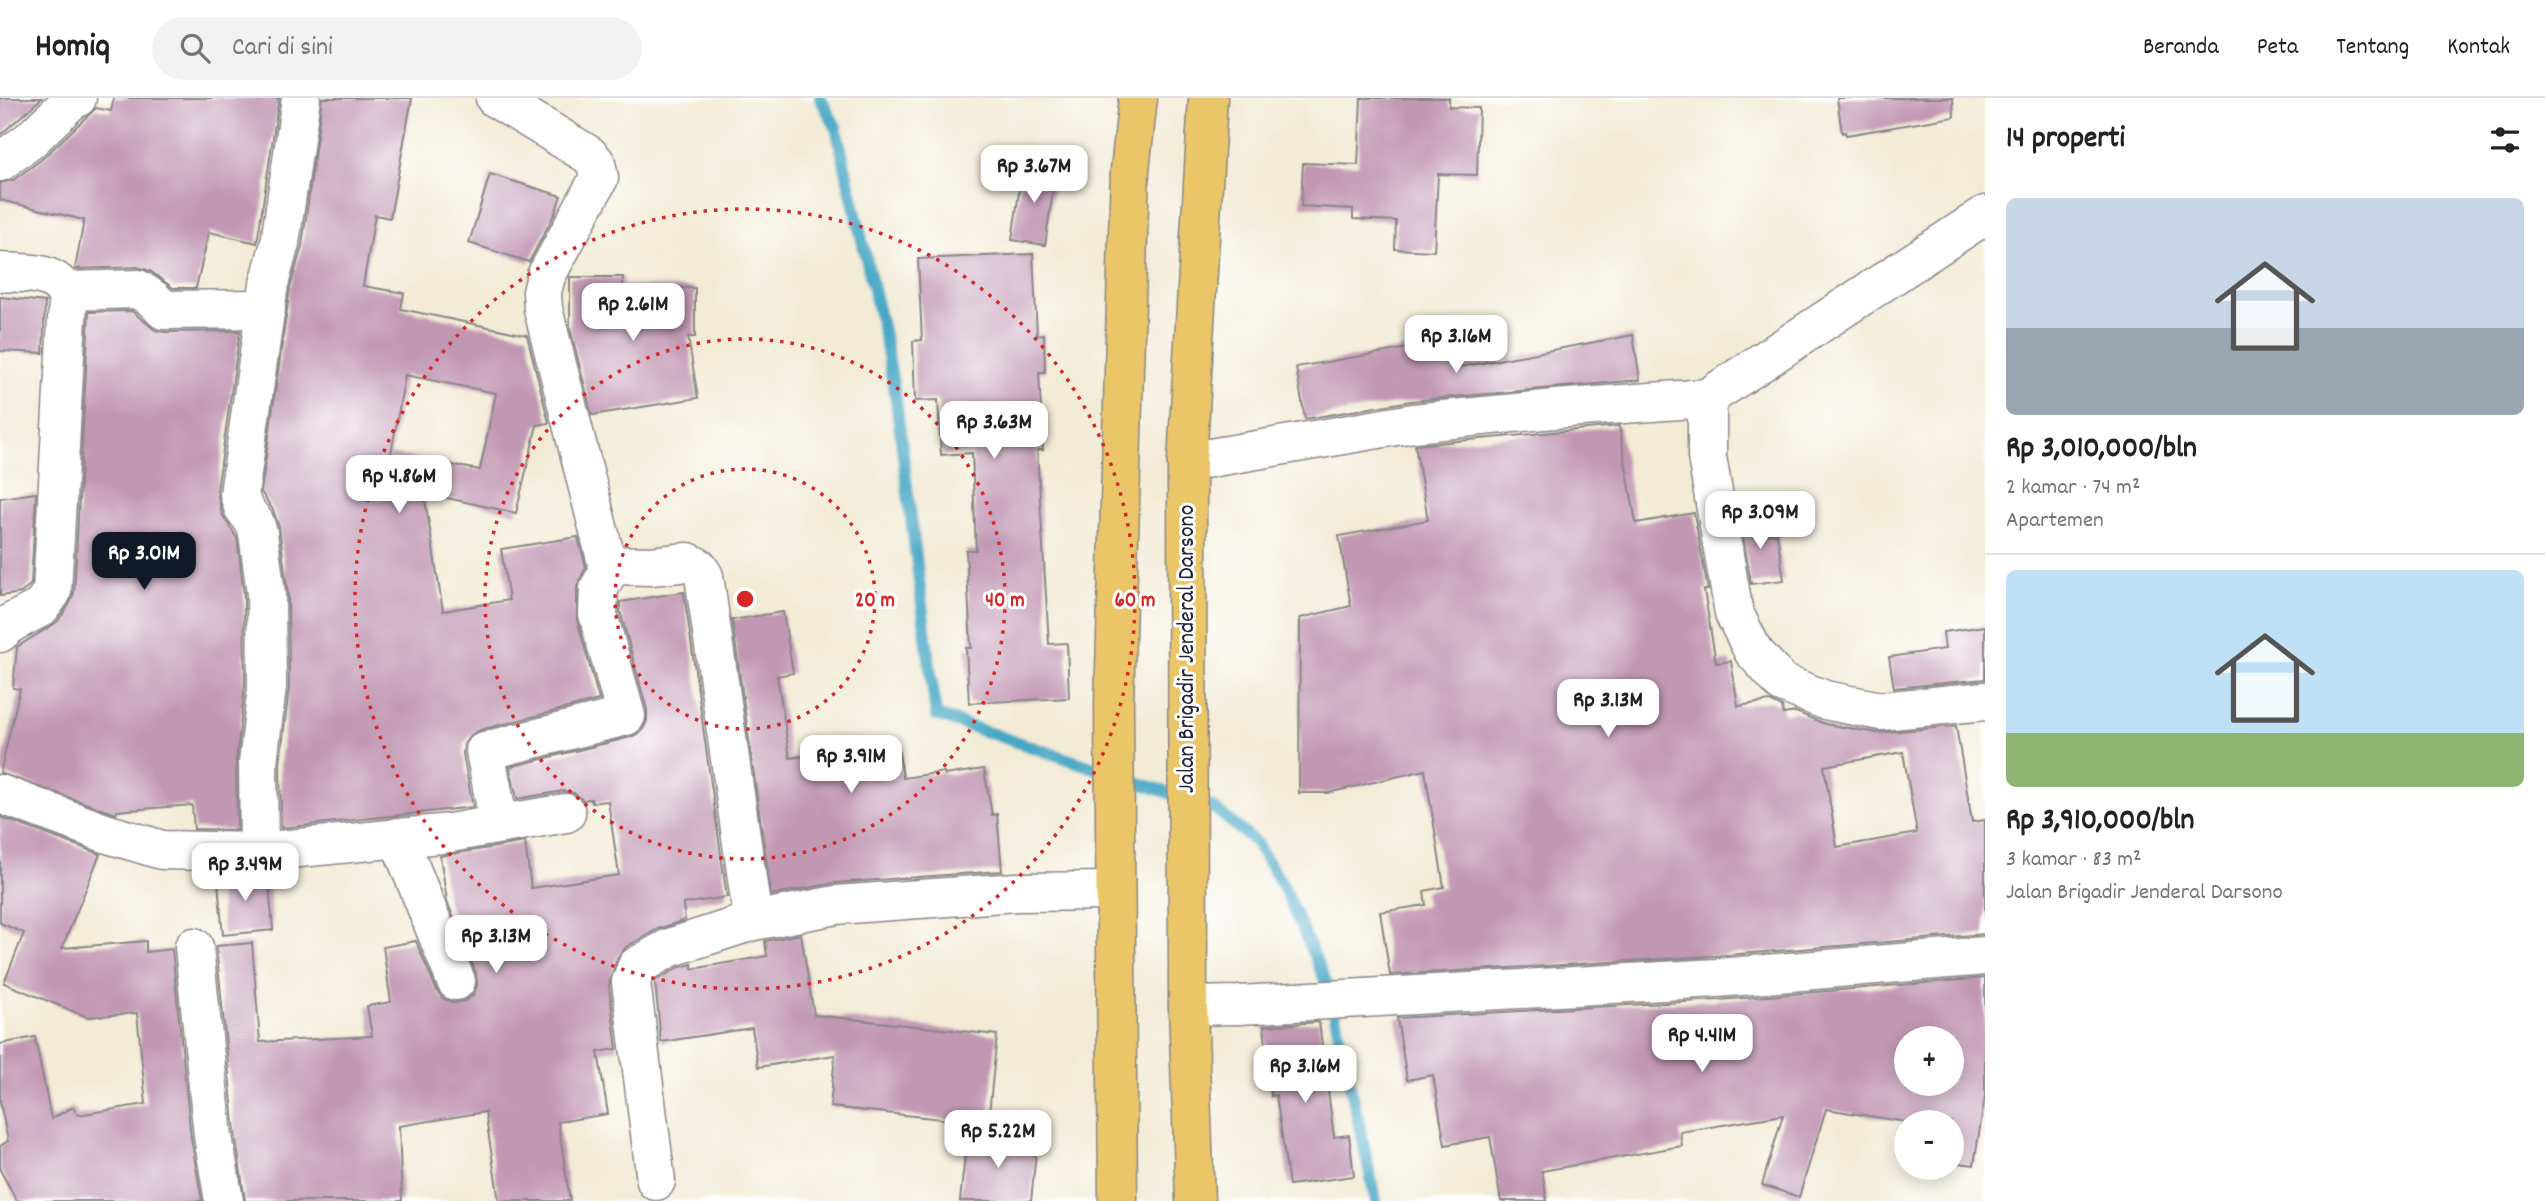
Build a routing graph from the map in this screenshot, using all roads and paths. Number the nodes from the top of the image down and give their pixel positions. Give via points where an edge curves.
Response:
1 (78, 98) edge
2 (302, 98) edge
3 (495, 98) edge
4 (1138, 98) edge
5 (1208, 98) edge
6 (0, 162) edge
7 (1985, 215) edge
8 (0, 272) edge
9 (66, 290) junction
10 (267, 309) junction
11 (1707, 398) junction
12 (1187, 461) junction
13 (612, 565) junction
14 (0, 633) edge
15 (1985, 701) edge
16 (0, 794) edge
17 (566, 813) dead end
18 (499, 824) junction
19 (398, 836) junction
20 (258, 852) junction
21 (1114, 891) junction
22 (753, 921) junction
23 (194, 947) dead end
24 (1985, 956) edge
25 (456, 981) dead end
26 (1188, 1006) junction
27 (656, 1181) dead end
28 (224, 1201) edge
29 (1118, 1201) edge
30 (1195, 1201) edge

1 - 6 street
2 - 10 street
3 - 13 street via 597,163 599,178 545,276 542,292 603,549
4 - 21 highway via 1130,170 1114,703
5 - 12 highway, Jalan Brigadir Jenderal Darsono
7 - 11 street
8 - 9 street via 51,276
9 - 10 street via 138,289 164,310
9 - 14 street via 52,592 40,608
10 - 20 street via 239,494 258,533 266,594 267,687 258,763
11 - 12 street via 1413,423
11 - 15 street via 1707,457 1734,613 1753,651 1782,683 1825,700 1881,711
12 - 26 highway, Jalan Brigadir Jenderal Darsono
13 - 18 street via 599,588 598,614 626,716 485,751
13 - 22 street via 688,562 704,576
16 - 20 street via 162,850
17 - 18 street
18 - 19 street
19 - 20 street
19 - 25 street
21 - 22 street via 1017,892 836,905
21 - 29 highway
22 - 27 street via 669,948 637,966 631,982
23 - 28 street
24 - 26 street via 1717,978
26 - 30 highway, Jalan Brigadir Jenderal Darsono

